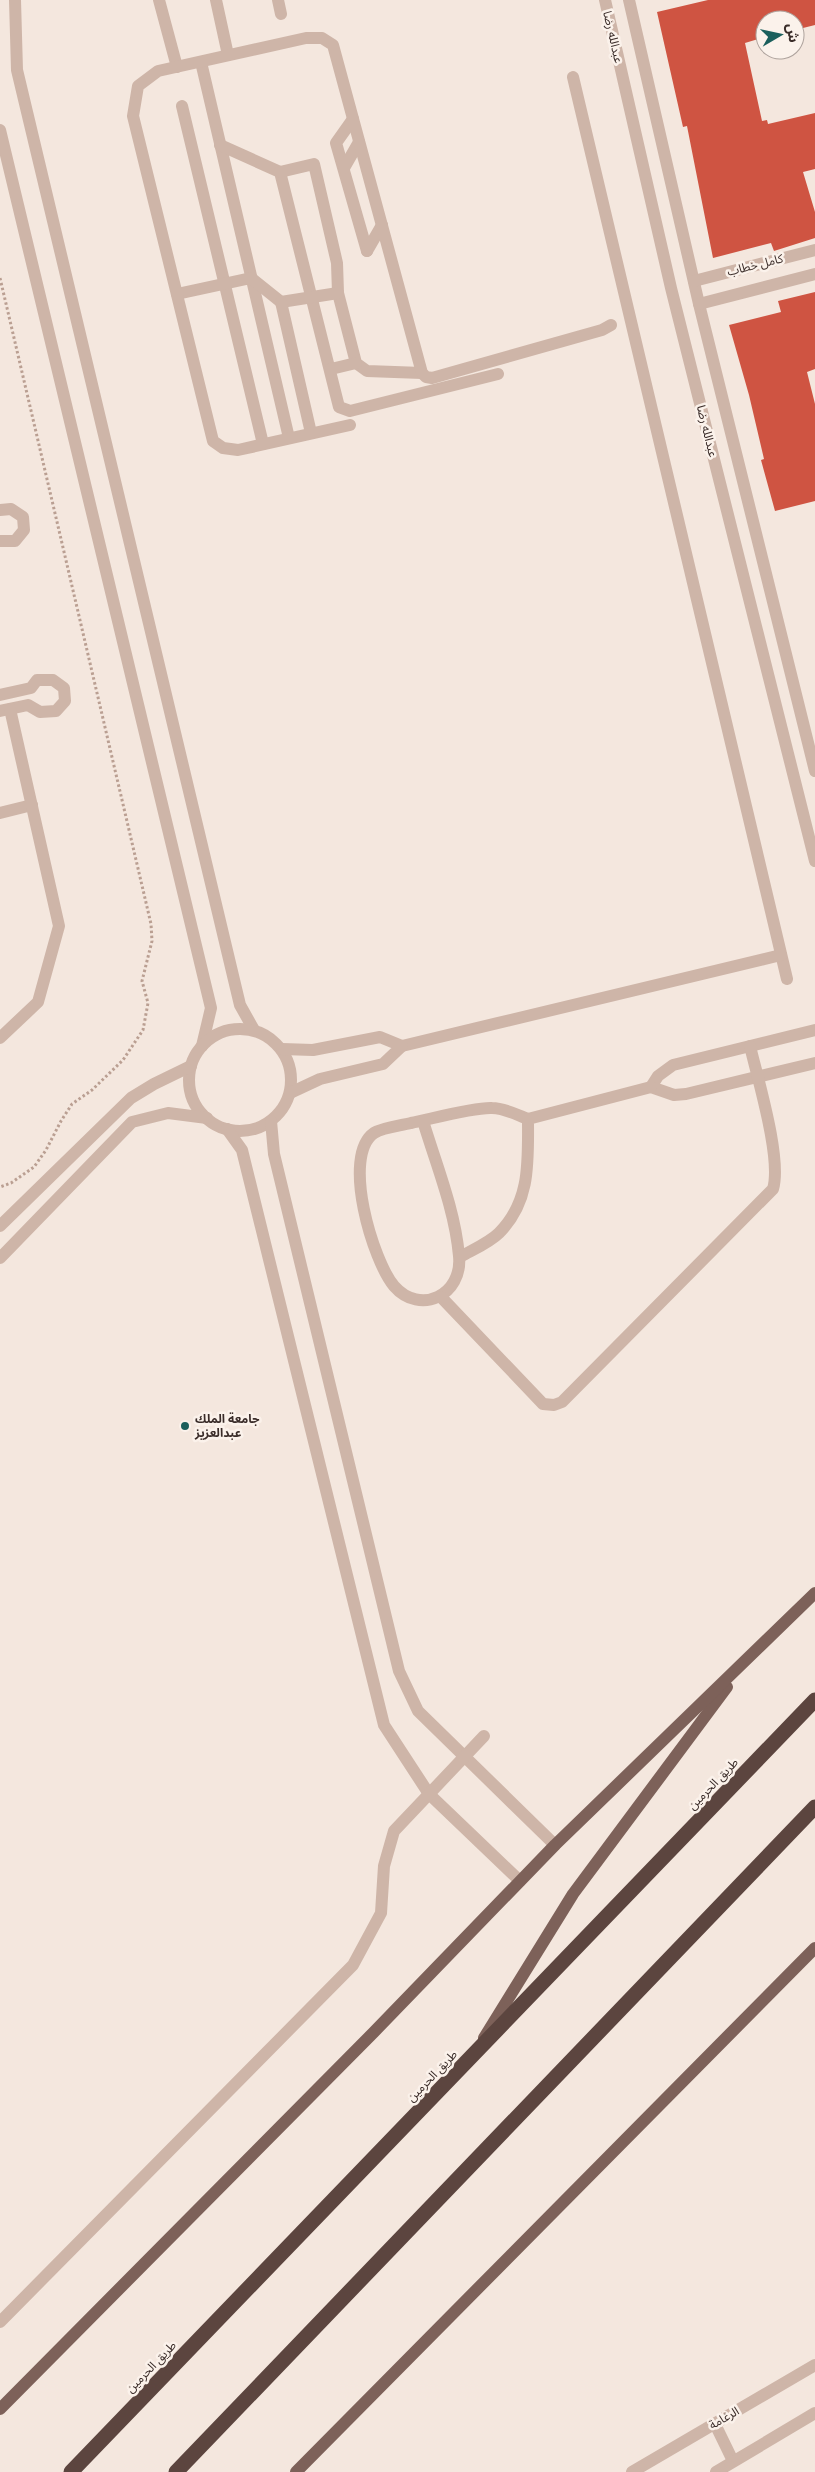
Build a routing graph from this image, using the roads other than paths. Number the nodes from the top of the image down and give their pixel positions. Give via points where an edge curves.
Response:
1 (15, 0) edge
2 (159, 0) edge
3 (216, 0) edge
4 (278, 0) edge
5 (605, 0) edge
6 (629, 0) edge
7 (281, 14) dead end
8 (228, 55) junction
9 (201, 62) junction
10 (177, 67) junction
11 (573, 77) dead end
12 (182, 106) dead end
13 (353, 119) junction
14 (0, 130) edge
15 (359, 142) junction
16 (220, 145) junction
17 (363, 156) junction
18 (344, 168) junction
19 (280, 172) junction
20 (348, 185) junction
21 (372, 188) junction
22 (375, 202) junction
23 (356, 210) junction
24 (382, 225) junction
25 (360, 226) junction
26 (815, 250) edge
27 (815, 274) edge
28 (251, 278) junction
29 (694, 281) junction
30 (225, 284) junction
31 (338, 293) junction
32 (177, 294) junction
33 (314, 298) junction
34 (281, 302) junction
35 (699, 304) junction
36 (611, 325) dead end
37 (356, 363) junction
38 (331, 369) junction
39 (422, 373) junction
40 (498, 374) dead end
41 (350, 424) dead end
42 (311, 433) junction
43 (289, 438) junction
44 (263, 444) junction
45 (0, 510) edge
46 (0, 541) edge
47 (0, 695) edge
48 (5, 710) edge
49 (815, 771) edge
50 (32, 805) junction
51 (0, 813) edge
52 (815, 861) edge
53 (781, 955) junction
54 (787, 979) dead end
55 (254, 1030) junction
56 (815, 1030) edge
57 (0, 1038) edge
58 (202, 1046) junction
59 (402, 1046) junction
60 (750, 1046) junction
61 (282, 1049) junction
62 (815, 1063) edge
63 (191, 1066) junction
64 (757, 1077) junction
65 (651, 1087) junction
66 (290, 1093) junction
67 (207, 1118) junction
68 (528, 1119) junction
69 (271, 1121) junction
70 (423, 1121) junction
71 (227, 1129) junction
72 (0, 1226) edge
73 (460, 1257) junction
74 (0, 1258) edge
75 (441, 1297) junction
76 (815, 1593) edge
77 (749, 1657) junction
78 (815, 1700) edge
79 (484, 1736) dead end
80 (465, 1757) junction
81 (429, 1794) junction
82 (815, 1807) edge
83 (555, 1845) junction
84 (520, 1881) junction
85 (815, 1948) edge
86 (474, 2054) junction
87 (0, 2322) edge
88 (815, 2365) edge
89 (0, 2409) edge
90 (815, 2413) edge
91 (715, 2424) junction
92 (733, 2461) junction
93 (71, 2472) edge
94 (176, 2472) edge
95 (296, 2472) edge
96 (632, 2472) edge
97 (716, 2472) edge

1 - 55 street via 17,70 240,1005
2 - 10 street
3 - 8 street
4 - 7 street
5 - 52 street, عبدالله رضا via 671,288
6 - 29 street, عبدالله رضا
8 - 9 street
8 - 13 street via 306,38 322,38 333,46
9 - 10 street
9 - 16 street
10 - 32 street via 158,71 138,86 133,116
11 - 53 street
12 - 30 street
13 - 15 street
13 - 18 street via 336,143
14 - 58 street via 211,1008
15 - 17 street
15 - 18 street
16 - 19 street
16 - 28 street
17 - 20 street
17 - 21 street
18 - 20 street
19 - 31 street via 314,164 337,262
19 - 33 street
20 - 23 street
21 - 22 street
21 - 23 street
22 - 24 street
22 - 25 street
23 - 25 street
24 - 25 street via 367,251
24 - 39 street
26 - 29 street, كامل خطاب
27 - 35 street, كامل خطاب
28 - 30 street
28 - 34 street
28 - 43 street
29 - 35 street, عبدالله رضا
30 - 32 street
30 - 44 street
31 - 33 street
31 - 37 street
32 - 44 street via 214,441 223,448 238,450
33 - 34 street
33 - 38 street
34 - 42 street
35 - 49 street, عبدالله رضا
36 - 39 street via 432,378
37 - 38 street
37 - 39 street via 367,371
38 - 40 street via 339,407 350,411
41 - 42 street
42 - 43 street
43 - 44 street
45 - 46 street via 12,509 23,517 24,530 15,541
47 - 48 street via 30,688 37,680 53,680 64,688 65,701 56,711 40,712 28,705
48 - 50 street
50 - 51 street
50 - 57 street via 59,926 38,1002
53 - 54 street
53 - 59 street
55 - 58 street via 225,1031
55 - 61 street via 274,1040
56 - 60 street
58 - 63 street
59 - 61 street via 380,1037 313,1050
59 - 66 street via 382,1064 320,1079
60 - 64 street
60 - 65 street via 673,1065 658,1076
61 - 66 street via 291,1070
62 - 64 street
63 - 67 street via 194,1100
63 - 72 street via 131,1098
64 - 65 street via 674,1095
64 - 75 street via 774,1158 776,1178 773,1189 562,1402 544,1404
65 - 68 street
66 - 69 street via 286,1104
67 - 71 street
67 - 74 street via 168,1113 132,1122
68 - 70 street via 491,1108
68 - 73 street via 525,1192 513,1216 498,1234
69 - 71 street via 250,1130
69 - 80 street via 274,1154 399,1671 418,1711
70 - 73 street via 452,1218
70 - 75 street via 374,1133 366,1142 360,1172 362,1204 380,1260 393,1286 408,1297 424,1300
71 - 81 street via 242,1150 384,1725
73 - 75 street via 458,1272
76 - 77 main road
77 - 83 main road
77 - 86 main road via 572,1894
78 - 86 highway, طريق الحرمين
79 - 80 street
80 - 81 street
80 - 83 street
81 - 84 street
81 - 87 street via 394,1831 384,1866 381,1913 353,1965
82 - 94 highway
83 - 84 main road
84 - 89 main road
85 - 95 main road
86 - 93 highway, طريق الحرمين
88 - 91 street, الرغامة
90 - 92 street
91 - 92 street
91 - 96 street, الرغامة
92 - 97 street

